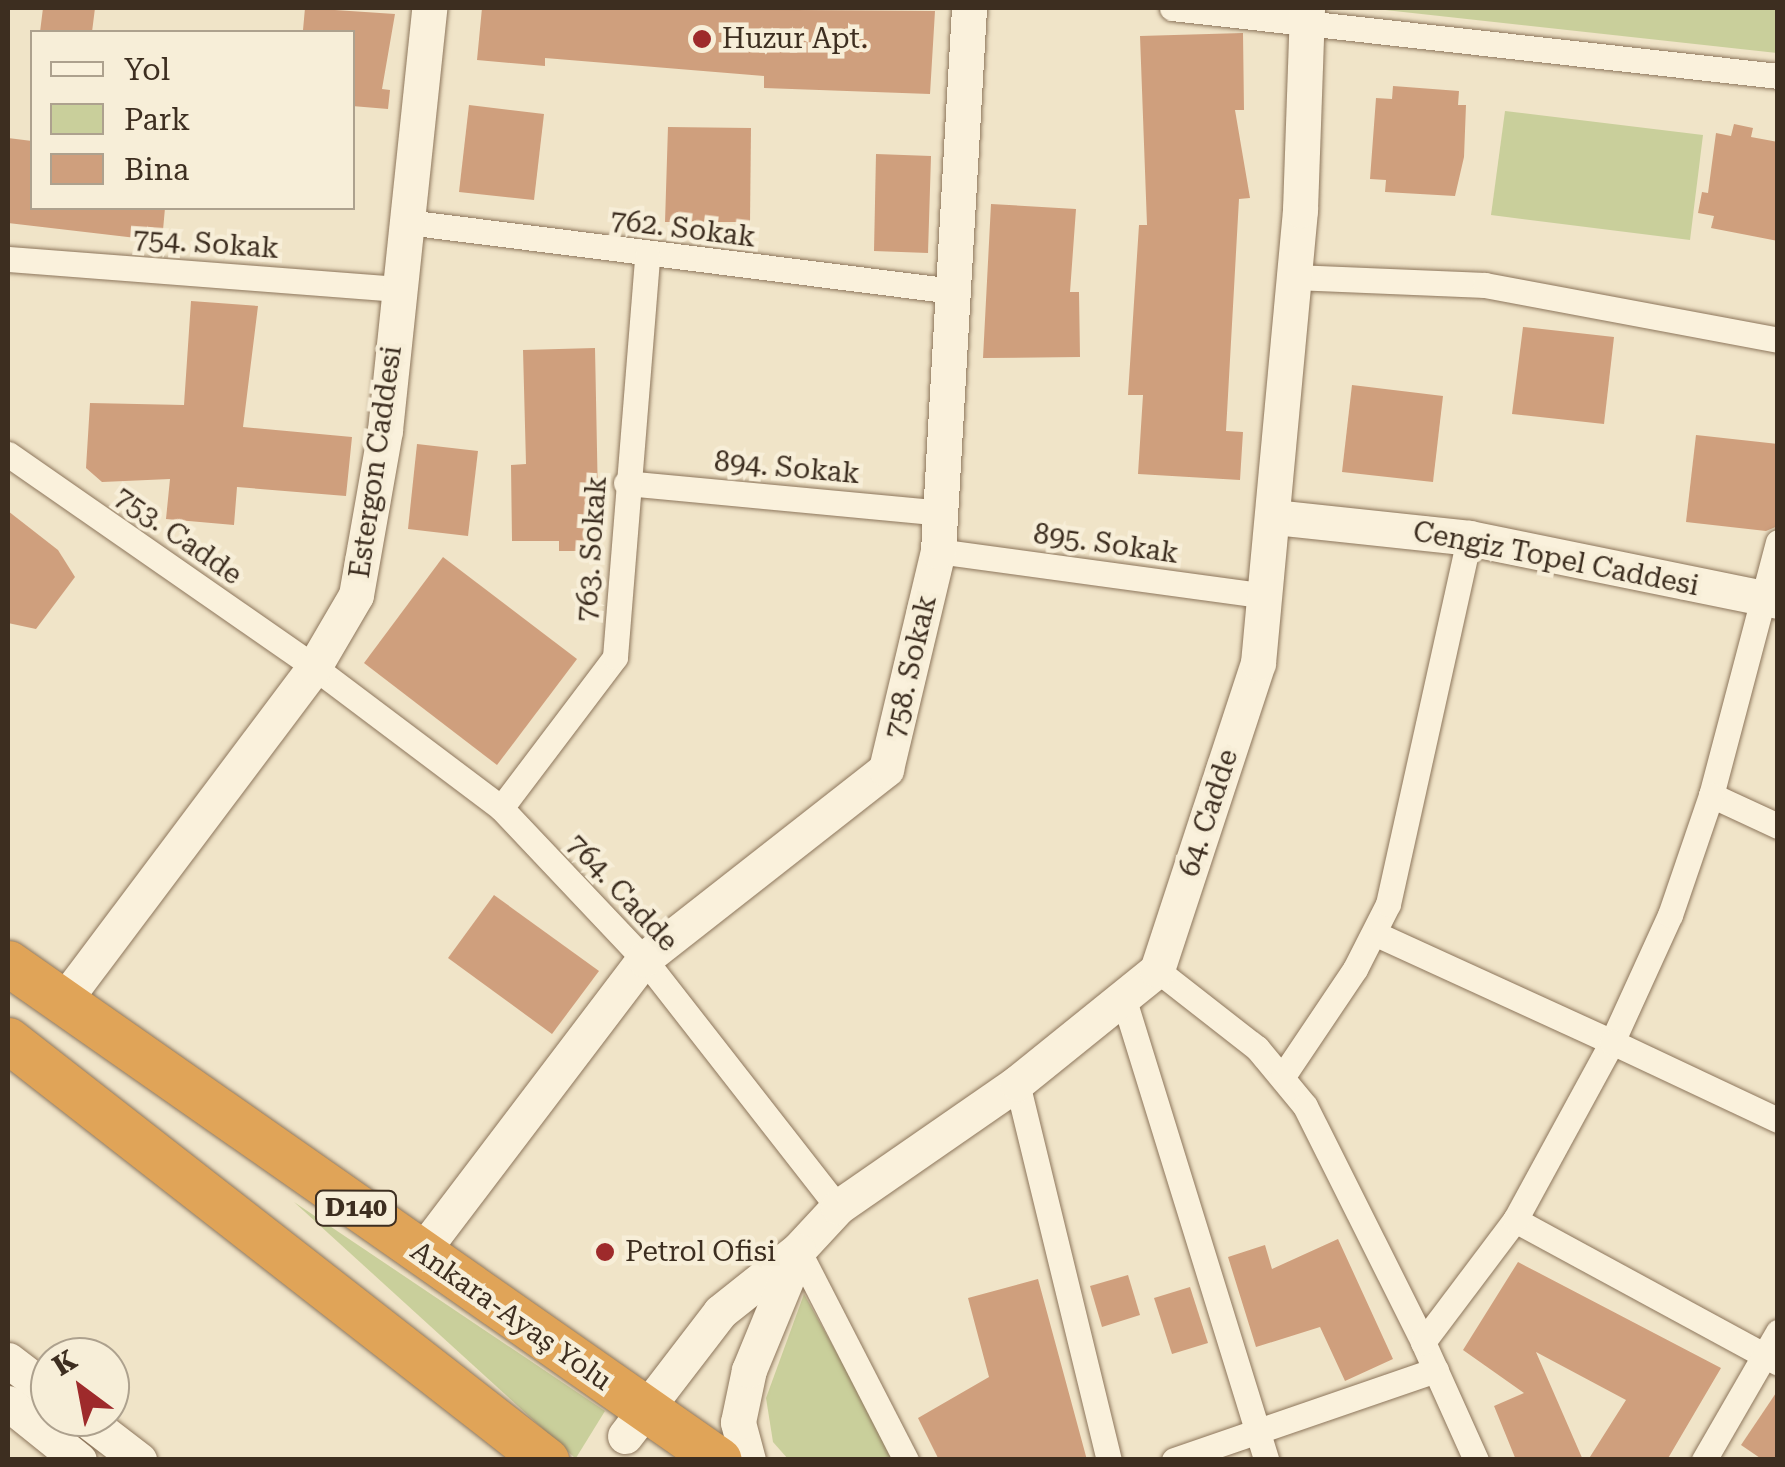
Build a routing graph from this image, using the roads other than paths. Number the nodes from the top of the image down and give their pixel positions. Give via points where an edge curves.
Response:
1 (429, 8) edge
2 (970, 8) edge
3 (1172, 8) edge
4 (1306, 15) edge
5 (1778, 76) edge
6 (407, 222) junction
7 (647, 256) junction
8 (8, 259) edge
9 (1294, 276) junction
10 (399, 289) junction
11 (953, 290) junction
12 (1778, 340) edge
13 (8, 454) edge
14 (626, 483) junction
15 (942, 513) junction
16 (1274, 517) junction
17 (1469, 538) junction
18 (1778, 542) edge
19 (938, 551) junction
20 (1265, 596) junction
21 (1770, 600) edge
22 (314, 668) junction
23 (1711, 795) junction
24 (501, 808) junction
25 (1778, 826) edge
26 (1376, 934) junction
27 (644, 958) junction
28 (8, 964) edge
29 (1157, 970) junction
30 (1124, 1000) junction
31 (62, 1003) junction
32 (8, 1040) edge
33 (1612, 1042) junction
34 (1282, 1076) junction
35 (1017, 1083) junction
36 (1778, 1120) edge
37 (838, 1207) junction
38 (1514, 1220) junction
39 (798, 1250) junction
40 (420, 1254) junction
41 (1778, 1332) edge
42 (1423, 1342) junction
43 (1772, 1359) edge
44 (8, 1360) edge
45 (1436, 1370) junction
46 (30, 1377) edge
47 (8, 1404) edge
48 (1258, 1434) junction
49 (110, 1437) edge
50 (689, 1440) edge
51 (79, 1460) edge
52 (140, 1460) edge
53 (546, 1460) edge
54 (906, 1460) edge
55 (1109, 1460) edge
56 (1174, 1460) edge
57 (1266, 1460) edge
58 (1476, 1460) edge
59 (1704, 1460) edge

1 - 6 street, Estergon Caddesi
2 - 11 street, 758. Sokak
3 - 4 street
4 - 5 street
4 - 9 street, 64. Cadde
6 - 7 street, 762. Sokak
6 - 10 street, Estergon Caddesi
7 - 11 street, 762. Sokak
7 - 14 street, 763. Sokak
8 - 10 street, 754. Sokak
9 - 12 street via 1486,285
9 - 16 street, 64. Cadde
10 - 22 street, Estergon Caddesi via 385,430 356,596
11 - 15 street, 758. Sokak
13 - 22 street, 753. Cadde
14 - 15 street, 894. Sokak
14 - 24 street, 763. Sokak via 615,656
15 - 19 street, 758. Sokak
16 - 17 street, Cengiz Topel Caddesi
16 - 20 street, 64. Cadde
17 - 21 street, Cengiz Topel Caddesi
17 - 26 street
18 - 21 street
19 - 20 street, 895. Sokak
19 - 27 street, 758. Sokak via 886,769
20 - 29 street, 64. Cadde via 1258,663
21 - 23 street
22 - 24 street, 764. Cadde
22 - 31 street, Estergon Caddesi
23 - 25 street
23 - 33 street via 1670,915
24 - 27 street, 764. Cadde
26 - 33 street
26 - 34 street
27 - 37 street, 764. Cadde
27 - 40 street, 758. Sokak
28 - 31 highway, Ankara-Ayaş Yolu / D140
29 - 30 street, 64. Cadde
29 - 34 street via 1227,1021
30 - 35 street, 64. Cadde
30 - 48 street
31 - 40 highway, Ankara-Ayaş Yolu / D140
32 - 53 highway, D140
33 - 36 street
33 - 38 street
34 - 42 street via 1325,1137
35 - 37 street, 64. Cadde
35 - 55 street
37 - 39 street, 64. Cadde
38 - 42 street
38 - 43 street
39 - 50 street via 749,1370
39 - 50 street, 64. Cadde via 720,1312
39 - 54 street
40 - 50 highway, Ankara-Ayaş Yolu / D140
41 - 43 street
42 - 45 street
43 - 59 street
44 - 46 street
45 - 48 street
45 - 58 street
47 - 51 street
48 - 56 street
48 - 57 street
49 - 52 street

